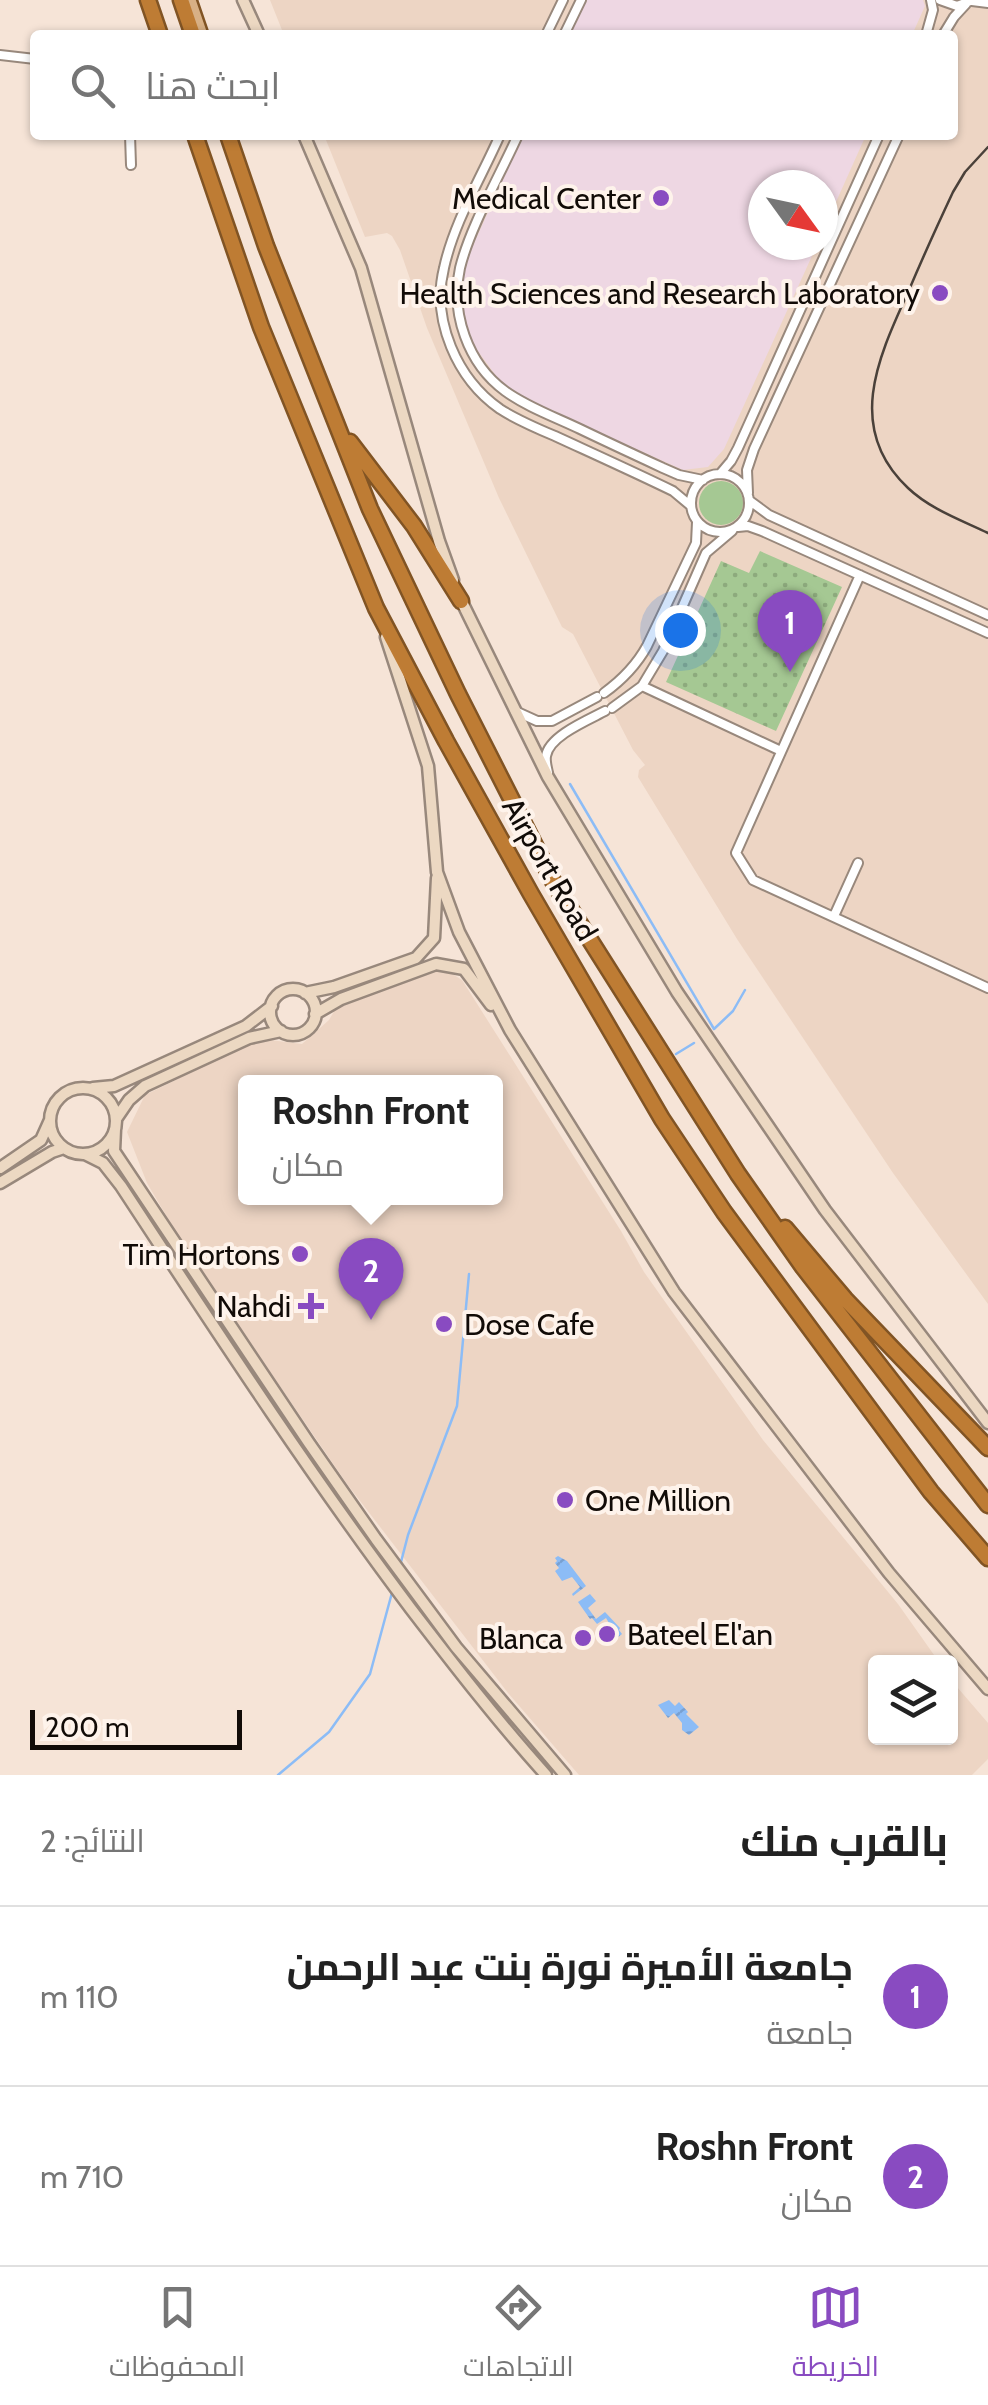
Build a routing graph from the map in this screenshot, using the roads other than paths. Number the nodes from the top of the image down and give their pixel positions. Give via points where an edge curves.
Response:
1 (182, 0) edge
2 (190, 0) edge
3 (243, 0) edge
4 (562, 0) edge
5 (581, 0) edge
6 (932, 0) edge
7 (940, 0) edge
8 (148, 2) edge
9 (970, 2) edge
10 (988, 3) edge
11 (158, 30) edge
12 (192, 30) edge
13 (200, 30) edge
14 (256, 30) edge
15 (548, 30) edge
16 (566, 30) edge
17 (927, 30) edge
18 (946, 30) edge
19 (0, 55) edge
20 (30, 58) edge
21 (130, 140) edge
22 (197, 140) edge
23 (233, 140) edge
24 (306, 140) edge
25 (498, 140) edge
26 (516, 140) edge
27 (878, 140) edge
28 (898, 140) edge
29 (131, 165) dead end
30 (339, 429) junction
31 (720, 474) junction
32 (702, 480) junction
33 (749, 498) junction
34 (691, 506) junction
35 (697, 522) junction
36 (735, 529) junction
37 (860, 576) junction
38 (461, 602) junction
39 (376, 608) junction
40 (988, 615) edge
41 (988, 634) edge
42 (642, 686) junction
43 (515, 710) junction
44 (781, 751) junction
45 (548, 777) junction
46 (858, 863) dead end
47 (437, 872) junction
48 (554, 883) junction
49 (531, 894) junction
50 (834, 916) junction
51 (988, 988) edge
52 (306, 993) junction
53 (272, 1006) junction
54 (316, 1014) junction
55 (510, 1030) junction
56 (281, 1031) junction
57 (89, 1088) junction
58 (50, 1119) junction
59 (116, 1124) junction
60 (64, 1148) junction
61 (85, 1154) junction
62 (734, 1167) junction
63 (0, 1168) edge
64 (0, 1183) edge
65 (988, 1423) edge
66 (988, 1448) edge
67 (988, 1505) edge
68 (988, 1558) edge
69 (988, 1689) edge
70 (546, 1775) edge
71 (565, 1775) edge

1 - 12 highway
2 - 13 main road
3 - 14 street
4 - 15 street
5 - 16 street
6 - 17 street
7 - 9 street
8 - 11 highway
9 - 10 street
9 - 18 street
19 - 20 street
21 - 29 street
22 - 39 highway, Airport Road via 261,326
23 - 30 highway, Airport Road via 266,246
24 - 38 street via 361,268
25 - 34 street via 443,272 441,305 453,352 499,408 672,490
26 - 32 street via 459,273 458,314 474,356 497,385 523,402
27 - 31 street via 738,448
28 - 33 street via 754,450
30 - 38 highway via 414,526
30 - 48 highway, Airport Road via 370,509
31 - 32 street
31 - 33 street via 737,479
32 - 34 street
33 - 36 street via 749,511
33 - 40 street via 769,514
34 - 35 street
35 - 36 street via 713,532
35 - 43 street via 696,542 647,646 624,679 552,721
36 - 37 street via 762,531
36 - 42 street via 706,552
37 - 41 street
37 - 44 street
38 - 43 street
39 - 47 street via 428,766
39 - 49 highway, Airport Road
42 - 44 street
42 - 45 street via 551,744
43 - 45 street
44 - 50 street via 736,852 752,880
45 - 65 street via 716,1052 825,1210
46 - 50 street
47 - 52 street via 434,938 416,958
47 - 55 street via 459,932
48 - 49 highway
48 - 62 highway, Airport Road
49 - 68 highway, Airport Road via 724,1212 931,1492
50 - 51 street
52 - 53 street via 284,991
52 - 54 street
53 - 56 street
53 - 57 street via 246,1026 114,1086
54 - 55 street via 341,998 436,964 464,969
54 - 56 street via 306,1031
55 - 69 street via 674,1292
56 - 59 street via 249,1038 145,1086
57 - 58 street via 59,1098
57 - 59 street via 108,1099
58 - 60 street
58 - 63 street via 41,1140
59 - 61 street via 104,1146
59 - 71 street via 114,1151 308,1443 456,1647
60 - 61 street
60 - 64 street
61 - 70 street via 103,1163 121,1186 342,1517
62 - 66 highway via 845,1298
62 - 67 highway, Airport Road

